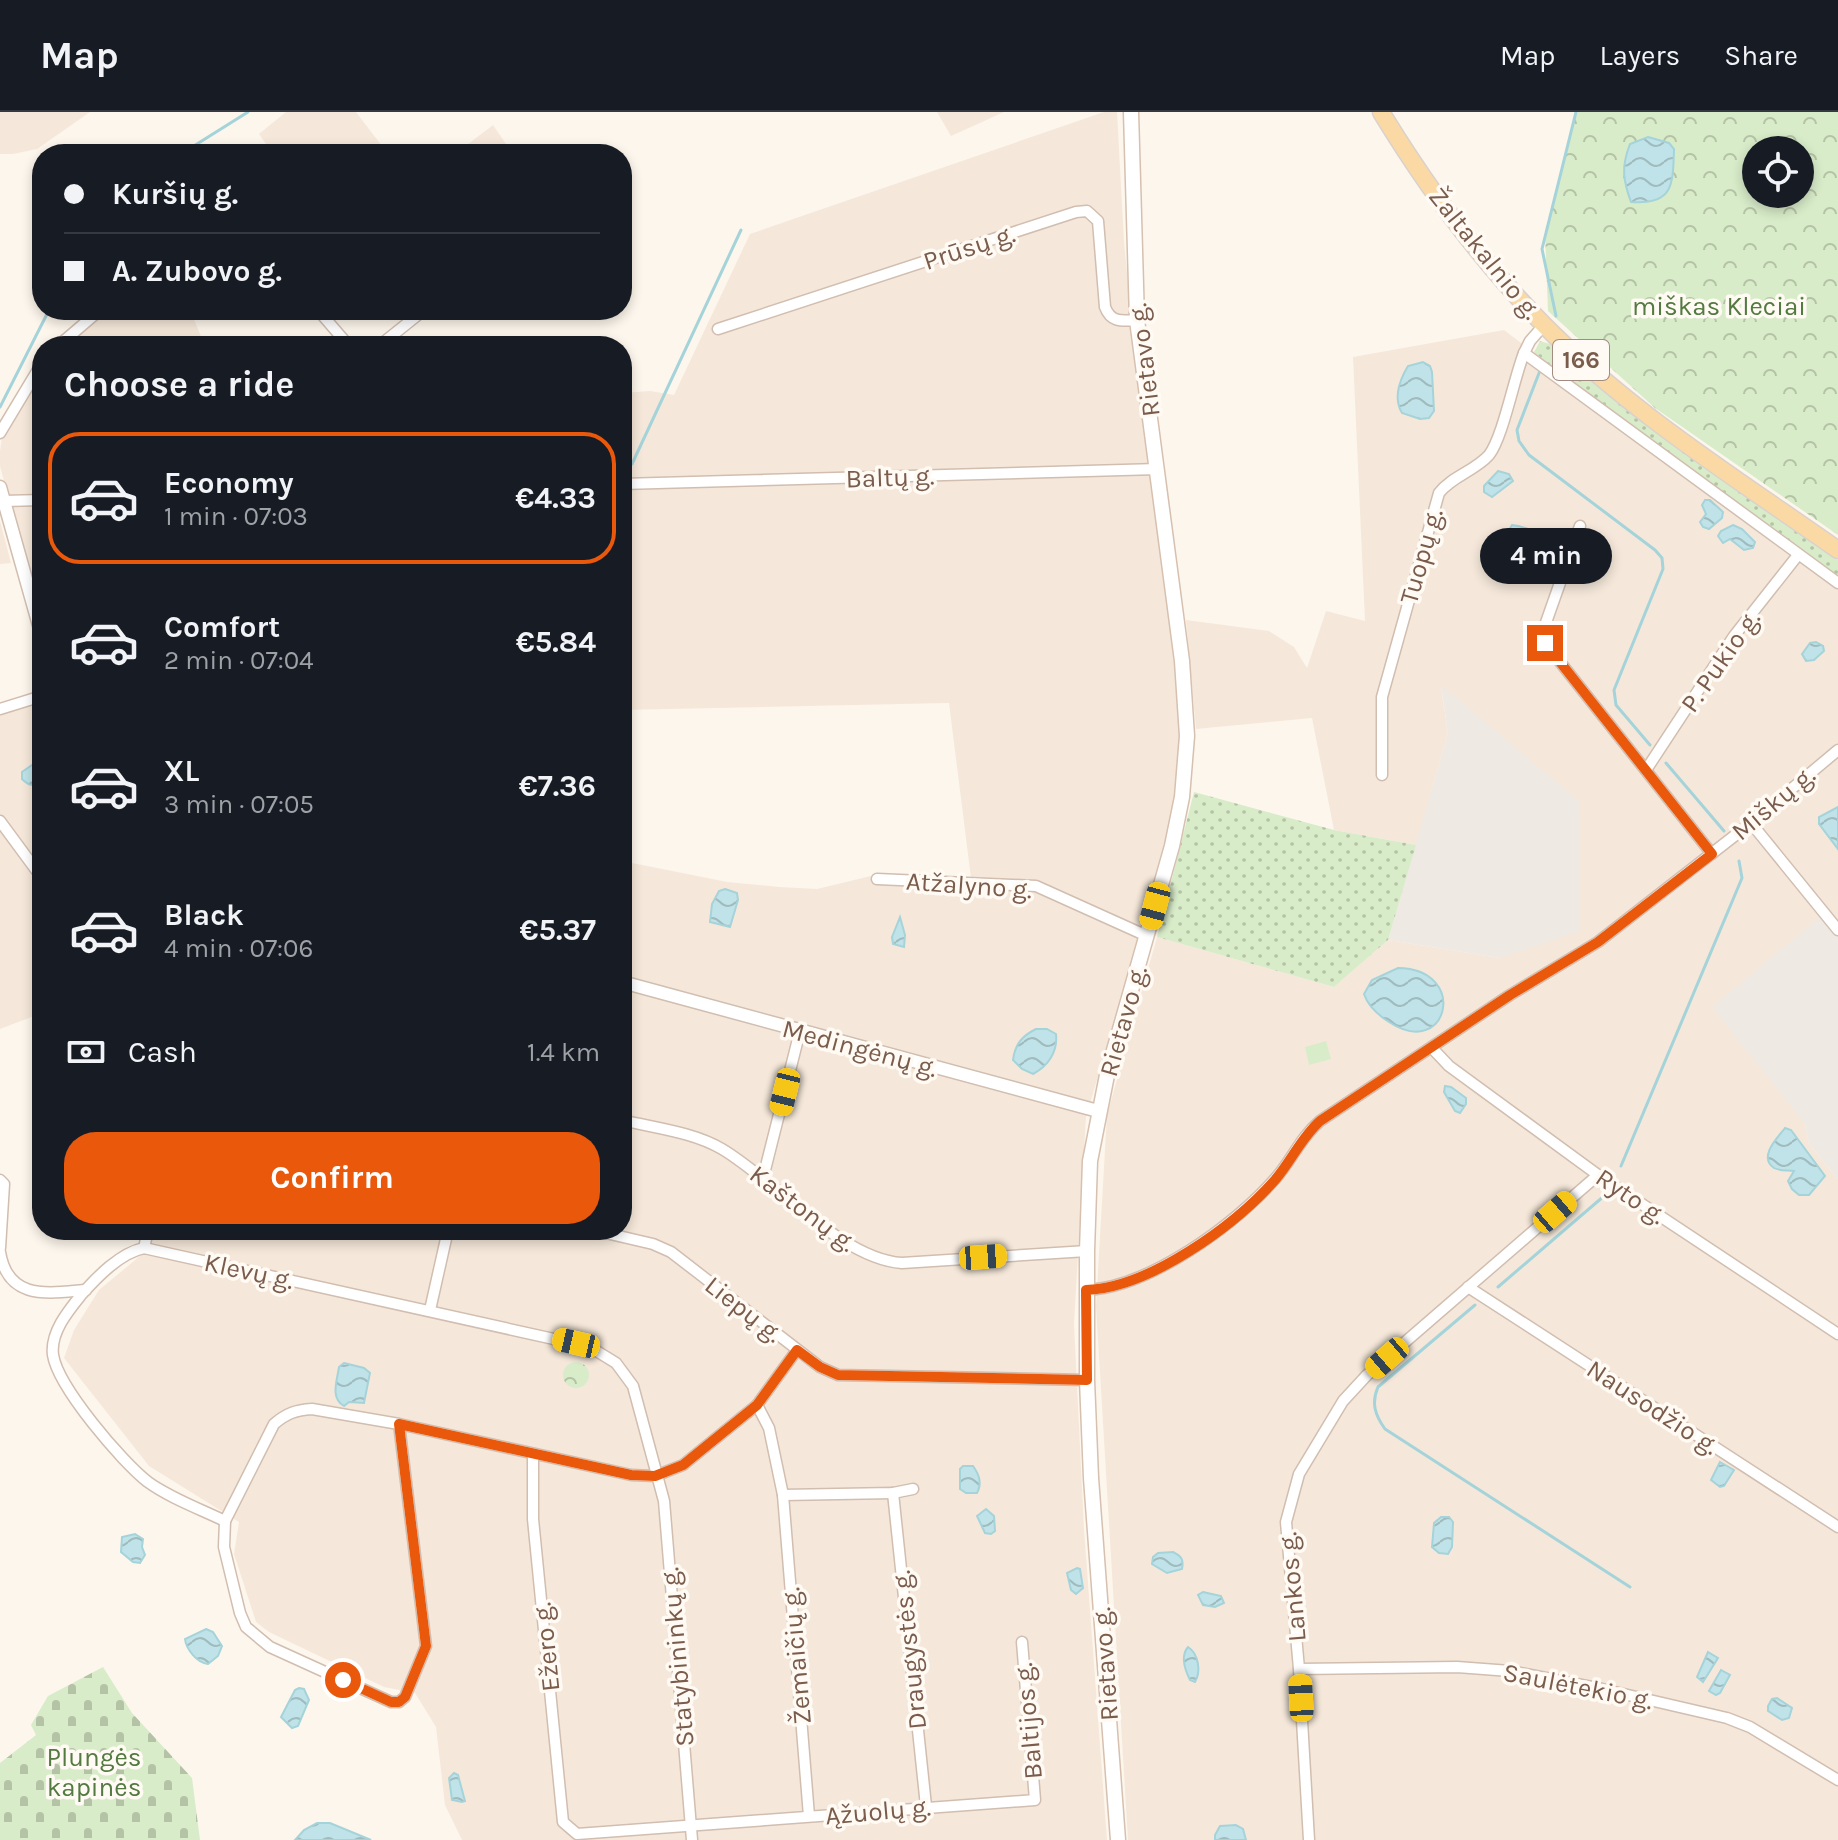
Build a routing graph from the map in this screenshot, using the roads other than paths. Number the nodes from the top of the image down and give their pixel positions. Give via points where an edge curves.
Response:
1 (1131, 112) edge
2 (1381, 112) edge
3 (88, 320) edge
4 (327, 320) edge
5 (412, 320) edge
6 (1137, 320) junction
7 (1544, 325) junction
8 (718, 329) dead end
9 (70, 336) edge
10 (340, 336) edge
11 (392, 336) edge
12 (1524, 353) junction
13 (32, 380) edge
14 (0, 433) edge
15 (1158, 469) junction
16 (632, 484) edge
17 (0, 487) edge
18 (32, 500) edge
19 (4, 501) junction
20 (1580, 526) dead end
21 (1838, 550) edge
22 (1798, 555) junction
23 (1838, 583) edge
24 (32, 600) edge
25 (32, 699) edge
26 (0, 709) edge
27 (1838, 750) edge
28 (1646, 770) junction
29 (1382, 775) dead end
30 (0, 821) edge
31 (1751, 823) junction
32 (1712, 854) junction
33 (32, 864) edge
34 (877, 879) dead end
35 (1838, 930) edge
36 (1147, 936) junction
37 (632, 985) edge
38 (800, 1031) junction
39 (1432, 1048) junction
40 (1098, 1111) junction
41 (632, 1122) edge
42 (1598, 1175) junction
43 (761, 1177) junction
44 (0, 1180) edge
45 (632, 1239) edge
46 (146, 1240) edge
47 (446, 1240) edge
48 (144, 1248) junction
49 (0, 1250) edge
50 (1087, 1251) junction
51 (1468, 1287) junction
52 (86, 1290) junction
53 (1086, 1290) junction
54 (430, 1310) junction
55 (1838, 1334) edge
56 (797, 1350) junction
57 (1087, 1380) junction
58 (757, 1405) junction
59 (399, 1424) junction
60 (533, 1454) junction
61 (655, 1476) junction
62 (913, 1489) dead end
63 (893, 1493) junction
64 (783, 1495) junction
65 (225, 1521) junction
66 (1838, 1527) edge
67 (1022, 1642) dead end
68 (1299, 1669) junction
69 (1838, 1780) edge
70 (1035, 1800) joint
71 (926, 1806) junction
72 (809, 1816) junction
73 (691, 1826) junction
74 (577, 1834) joint
75 (621, 1835) edge
76 (692, 1840) edge
77 (1118, 1840) edge
78 (1309, 1840) edge

1 - 6 main road, Rietavo g.
2 - 7 main road, Žaltakalnio g. / 166 via 1451,217
3 - 9 street
4 - 10 street
5 - 11 street
6 - 8 street, Prūsų g. via 1108,316 1098,221 1087,211
6 - 15 main road, Rietavo g.
7 - 12 street, Tuopų g.
7 - 21 main road, Žaltakalnio g. / 166 via 1665,428
12 - 22 street
12 - 29 street, Tuopų g. via 1488,456 1439,493 1382,697
13 - 14 street
15 - 16 street, Baltų g.
15 - 36 main road, Rietavo g. via 1187,736 1182,797
17 - 19 street
18 - 19 street
19 - 24 street
20 - 28 street via 1543,631 1545,643
22 - 23 street
22 - 28 street, P. Pukio g. via 1734,636
25 - 26 street
27 - 31 street, Miškų g.
28 - 32 street
30 - 33 street
31 - 32 street, Miškų g.
31 - 35 street
32 - 39 street, Miškų g. via 1598,942
34 - 36 street, Atžalyno g. via 1036,886
36 - 40 main road, Rietavo g.
37 - 38 street, Medingėnų g.
38 - 40 street, Medingėnų g.
38 - 43 street
39 - 42 street, Ryto g.
39 - 53 street, Miškų g. via 1312,1129 1275,1179 1206,1240 1146,1274
40 - 50 main road, Rietavo g. via 1090,1161
41 - 43 street, Kaštonų g. via 701,1139
42 - 51 street, Lankos g.
42 - 55 street, Ryto g.
43 - 50 street, Kaštonų g. via 850,1245 888,1262
44 - 49 street
45 - 56 street, Liepų g. via 663,1247
46 - 48 street
47 - 54 street
48 - 52 street via 122,1257
48 - 54 street, Klevų g.
49 - 52 street via 3,1268 27,1290
50 - 53 main road, Rietavo g.
51 - 66 street, Nausodžio g.
51 - 68 street, Lankos g. via 1343,1401 1299,1474 1286,1522
52 - 65 street via 53,1344 63,1378 99,1432 148,1482
53 - 57 main road, Rietavo g.
54 - 61 street, Klevų g. via 576,1343 605,1355 633,1386
56 - 57 street, Liepų g. via 838,1375
56 - 58 street
57 - 77 main road, Rietavo g.
58 - 61 street via 683,1465
58 - 64 street, Žemaičių g. via 769,1428
59 - 60 street
59 - 65 street via 312,1409 285,1415 274,1424
59 - 65 street via 426,1646 399,1702 270,1647 246,1627 224,1547
60 - 61 street
60 - 74 street, Ežero g. via 533,1519 563,1822
61 - 73 street, Statybininkų g. via 664,1501
62 - 63 street
63 - 64 street
63 - 71 street, Draugystės g.
64 - 72 street, Žemaičių g.
67 - 70 street, Baltijos g.
68 - 69 street, Saulėtekio g. via 1457,1667 1602,1689 1727,1718
68 - 78 street, Lankos g.
70 - 71 street, Ąžuolų g.
71 - 72 street, Ąžuolų g.
72 - 73 street, Ąžuolų g.
73 - 75 street, Ąžuolų g.
73 - 76 street, Statybininkų g.
74 - 75 street, Ąžuolų g.

